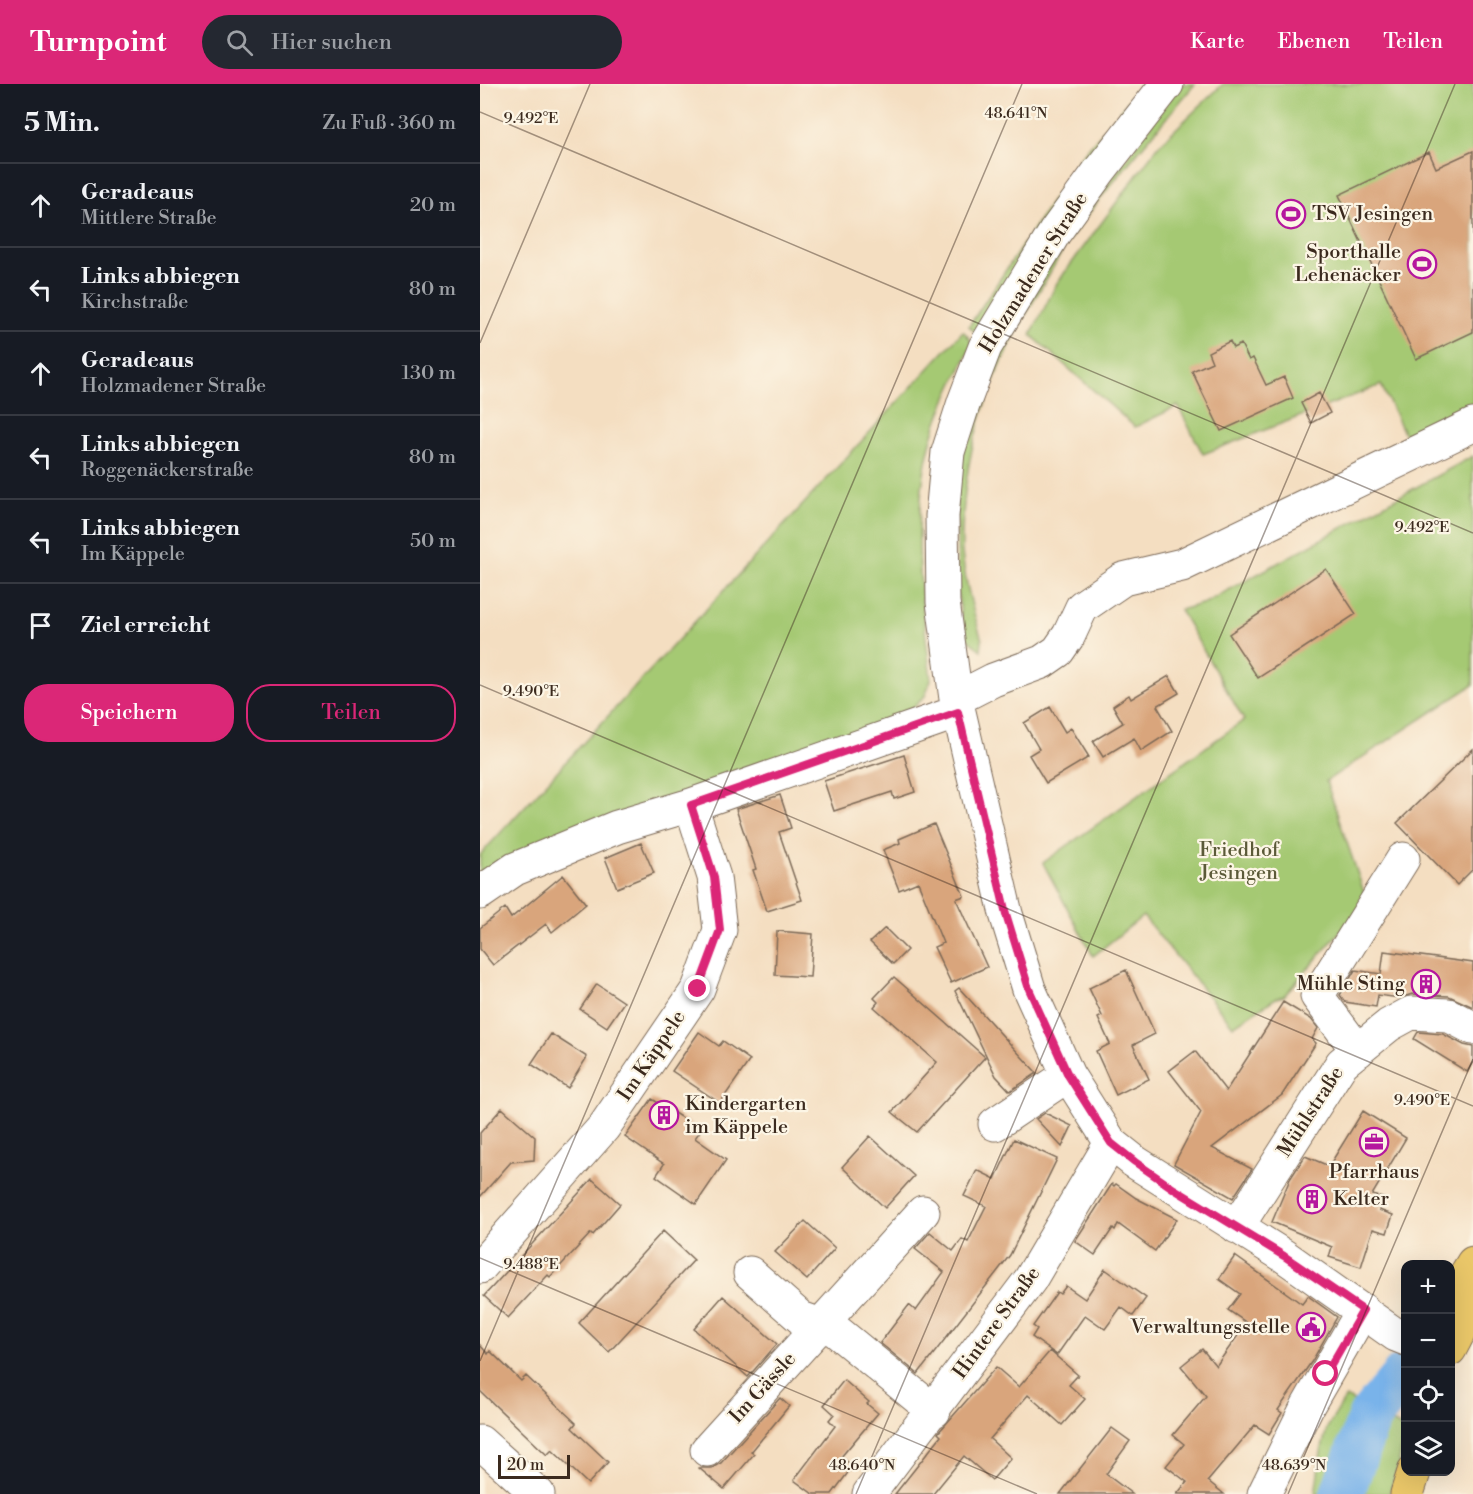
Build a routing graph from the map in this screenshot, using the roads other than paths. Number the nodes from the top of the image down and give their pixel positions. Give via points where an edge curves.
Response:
1 (1167, 84) edge
2 (1473, 425) edge
3 (957, 706) junction
4 (691, 805) junction
5 (1403, 859) dead end
6 (480, 893) edge
7 (1473, 1029) edge
8 (1358, 1051) junction
9 (1068, 1075) junction
10 (995, 1125) dead end
11 (1111, 1143) junction
12 (923, 1212) dead end
13 (1237, 1227) junction
14 (1473, 1263) edge
15 (480, 1267) edge
16 (750, 1273) dead end
17 (1455, 1296) edge
18 (1473, 1305) edge
19 (1363, 1310) junction
20 (819, 1326) junction
21 (1401, 1337) edge
22 (1455, 1339) edge
23 (934, 1411) junction
24 (480, 1442) edge
25 (707, 1450) dead end
26 (538, 1494) edge
27 (869, 1494) edge
28 (1264, 1494) edge

1 - 3 street, Holzmadener Straße via 1055,232 985,347 964,402 948,453 942,516 943,602
2 - 3 street via 1182,565 1123,579 1082,607 1058,651 1042,662 993,680
3 - 4 street
3 - 9 street, Holzmadener Straße via 1006,914 1029,989
4 - 6 street via 617,827 515,869
4 - 15 street, Im Käppele via 714,877 720,930 698,989 604,1127
5 - 8 street via 1317,996
7 - 8 street, Mühlstraße via 1448,1015 1411,1012
8 - 13 street, Mühlstraße via 1342,1063
9 - 10 street
9 - 11 street, Holzmadener Straße
11 - 13 street, Holzmadener Straße
11 - 23 street, Hintere Straße via 1030,1280
12 - 20 street, Im Gässle
13 - 19 street, Holzmadener Straße
14 - 17 main road
16 - 20 street via 801,1317
18 - 22 main road
19 - 21 street, Holzmadener Straße
19 - 28 street via 1307,1407
20 - 23 street via 835,1330
20 - 25 street, Im Gässle
23 - 27 street, Hintere Straße
24 - 26 street

